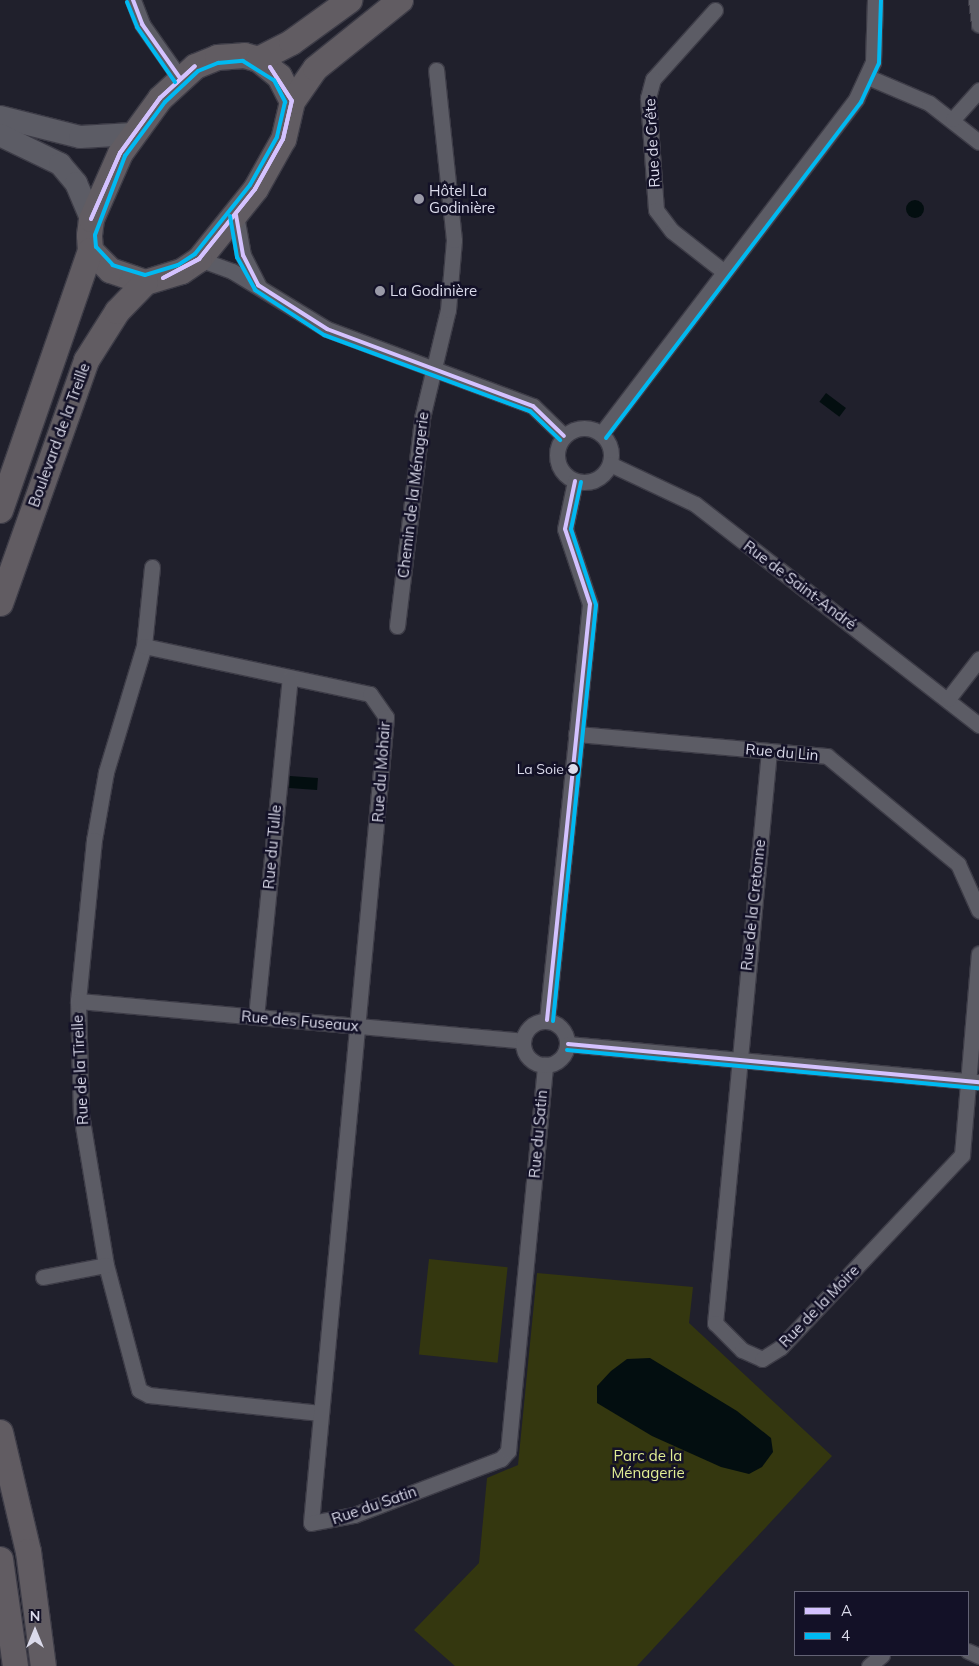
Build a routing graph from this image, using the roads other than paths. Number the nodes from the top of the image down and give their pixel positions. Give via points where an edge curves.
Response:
1 (133, 0) edge
2 (350, 0) edge
3 (400, 0) edge
4 (875, 0) edge
5 (976, 0) edge
6 (716, 10) dead end
7 (979, 25) edge
8 (258, 58) junction
9 (436, 70) dead end
10 (180, 78) junction
11 (868, 78) junction
12 (979, 90) edge
13 (292, 101) junction
14 (0, 117) edge
15 (953, 119) junction
16 (133, 134) junction
17 (0, 135) edge
18 (979, 142) edge
19 (236, 215) junction
20 (91, 218) junction
21 (90, 250) junction
22 (199, 259) junction
23 (724, 271) junction
24 (144, 282) junction
25 (258, 286) junction
26 (432, 364) junction
27 (601, 434) junction
28 (564, 436) junction
29 (610, 464) junction
30 (575, 481) junction
31 (0, 510) edge
32 (152, 567) dead end
33 (0, 603) edge
34 (397, 626) dead end
35 (144, 646) junction
36 (979, 660) edge
37 (290, 678) junction
38 (948, 699) junction
39 (979, 725) edge
40 (576, 734) junction
41 (769, 751) junction
42 (979, 911) edge
43 (979, 954) edge
44 (78, 1001) junction
45 (256, 1017) junction
46 (548, 1020) junction
47 (359, 1026) junction
48 (523, 1041) junction
49 (568, 1044) junction
50 (738, 1060) junction
51 (545, 1065) junction
52 (974, 1081) edge
53 (106, 1265) junction
54 (43, 1277) dead end
55 (320, 1413) junction
56 (0, 1432) edge
57 (0, 1559) edge
58 (881, 1656) edge
59 (15, 1666) edge
60 (43, 1666) edge
61 (869, 1666) edge

1 - 10 street via 142,24
2 - 8 main road via 290,42
3 - 13 main road via 316,68
4 - 11 street via 877,30
5 - 7 street
6 - 23 street, Rue de Crête via 652,79 648,98 656,210 672,231
8 - 10 main road via 217,57
8 - 13 main road via 279,76
9 - 26 street, Chemin de la Ménagerie via 454,240 448,310
10 - 16 main road
11 - 15 street
11 - 23 street
12 - 15 street
13 - 19 main road via 283,139
14 - 16 main road via 80,137
15 - 18 street
16 - 20 main road
17 - 20 main road via 60,164 76,182
19 - 22 main road
19 - 25 street via 243,255
20 - 21 main road, Boulevard de la Treille
21 - 24 main road via 110,270
21 - 31 main road, Boulevard de la Treille
22 - 24 main road via 163,278
22 - 25 street
23 - 27 street
24 - 33 main road, Boulevard de la Treille via 117,311 86,360
25 - 26 street via 327,329
26 - 28 street via 533,406
26 - 34 street, Chemin de la Ménagerie
27 - 28 street via 586,428
27 - 29 street via 611,447
28 - 30 street via 557,461
29 - 30 street via 592,481
29 - 38 street, Rue de Saint-André via 695,504
30 - 40 street via 566,530 590,604
32 - 35 street, Rue de la Tirelle
35 - 37 street, Rue du Mohair
35 - 44 street, Rue de la Tirelle via 106,772 85,908
36 - 38 street
37 - 45 street, Rue du Tulle
37 - 47 street, Rue du Mohair via 370,694 386,717
38 - 39 street, Rue de Saint-André
40 - 41 street, Rue du Lin
40 - 46 street
41 - 42 street, Rue du Lin via 827,756 958,864
41 - 50 street, Rue de la Cretonne
43 - 52 street
44 - 45 street, Rue des Fuseaux
44 - 53 street, Rue de la Tirelle via 81,1114
45 - 47 street, Rue des Fuseaux
46 - 48 street via 534,1023
46 - 49 street via 564,1031
47 - 48 street, Rue des Fuseaux
47 - 55 street, Rue du Satin
48 - 51 street via 526,1055
49 - 50 street
49 - 51 street via 563,1056
50 - 52 street
50 - 52 street, Rue de la Moire via 716,1322 742,1350 762,1359 781,1347 962,1155
51 - 55 street, Rue du Satin via 508,1451 501,1459 354,1515 312,1523
53 - 54 street
53 - 55 street, Rue de la Tirelle via 139,1390 149,1395
56 - 60 main road via 28,1551
57 - 59 main road
58 - 61 street

